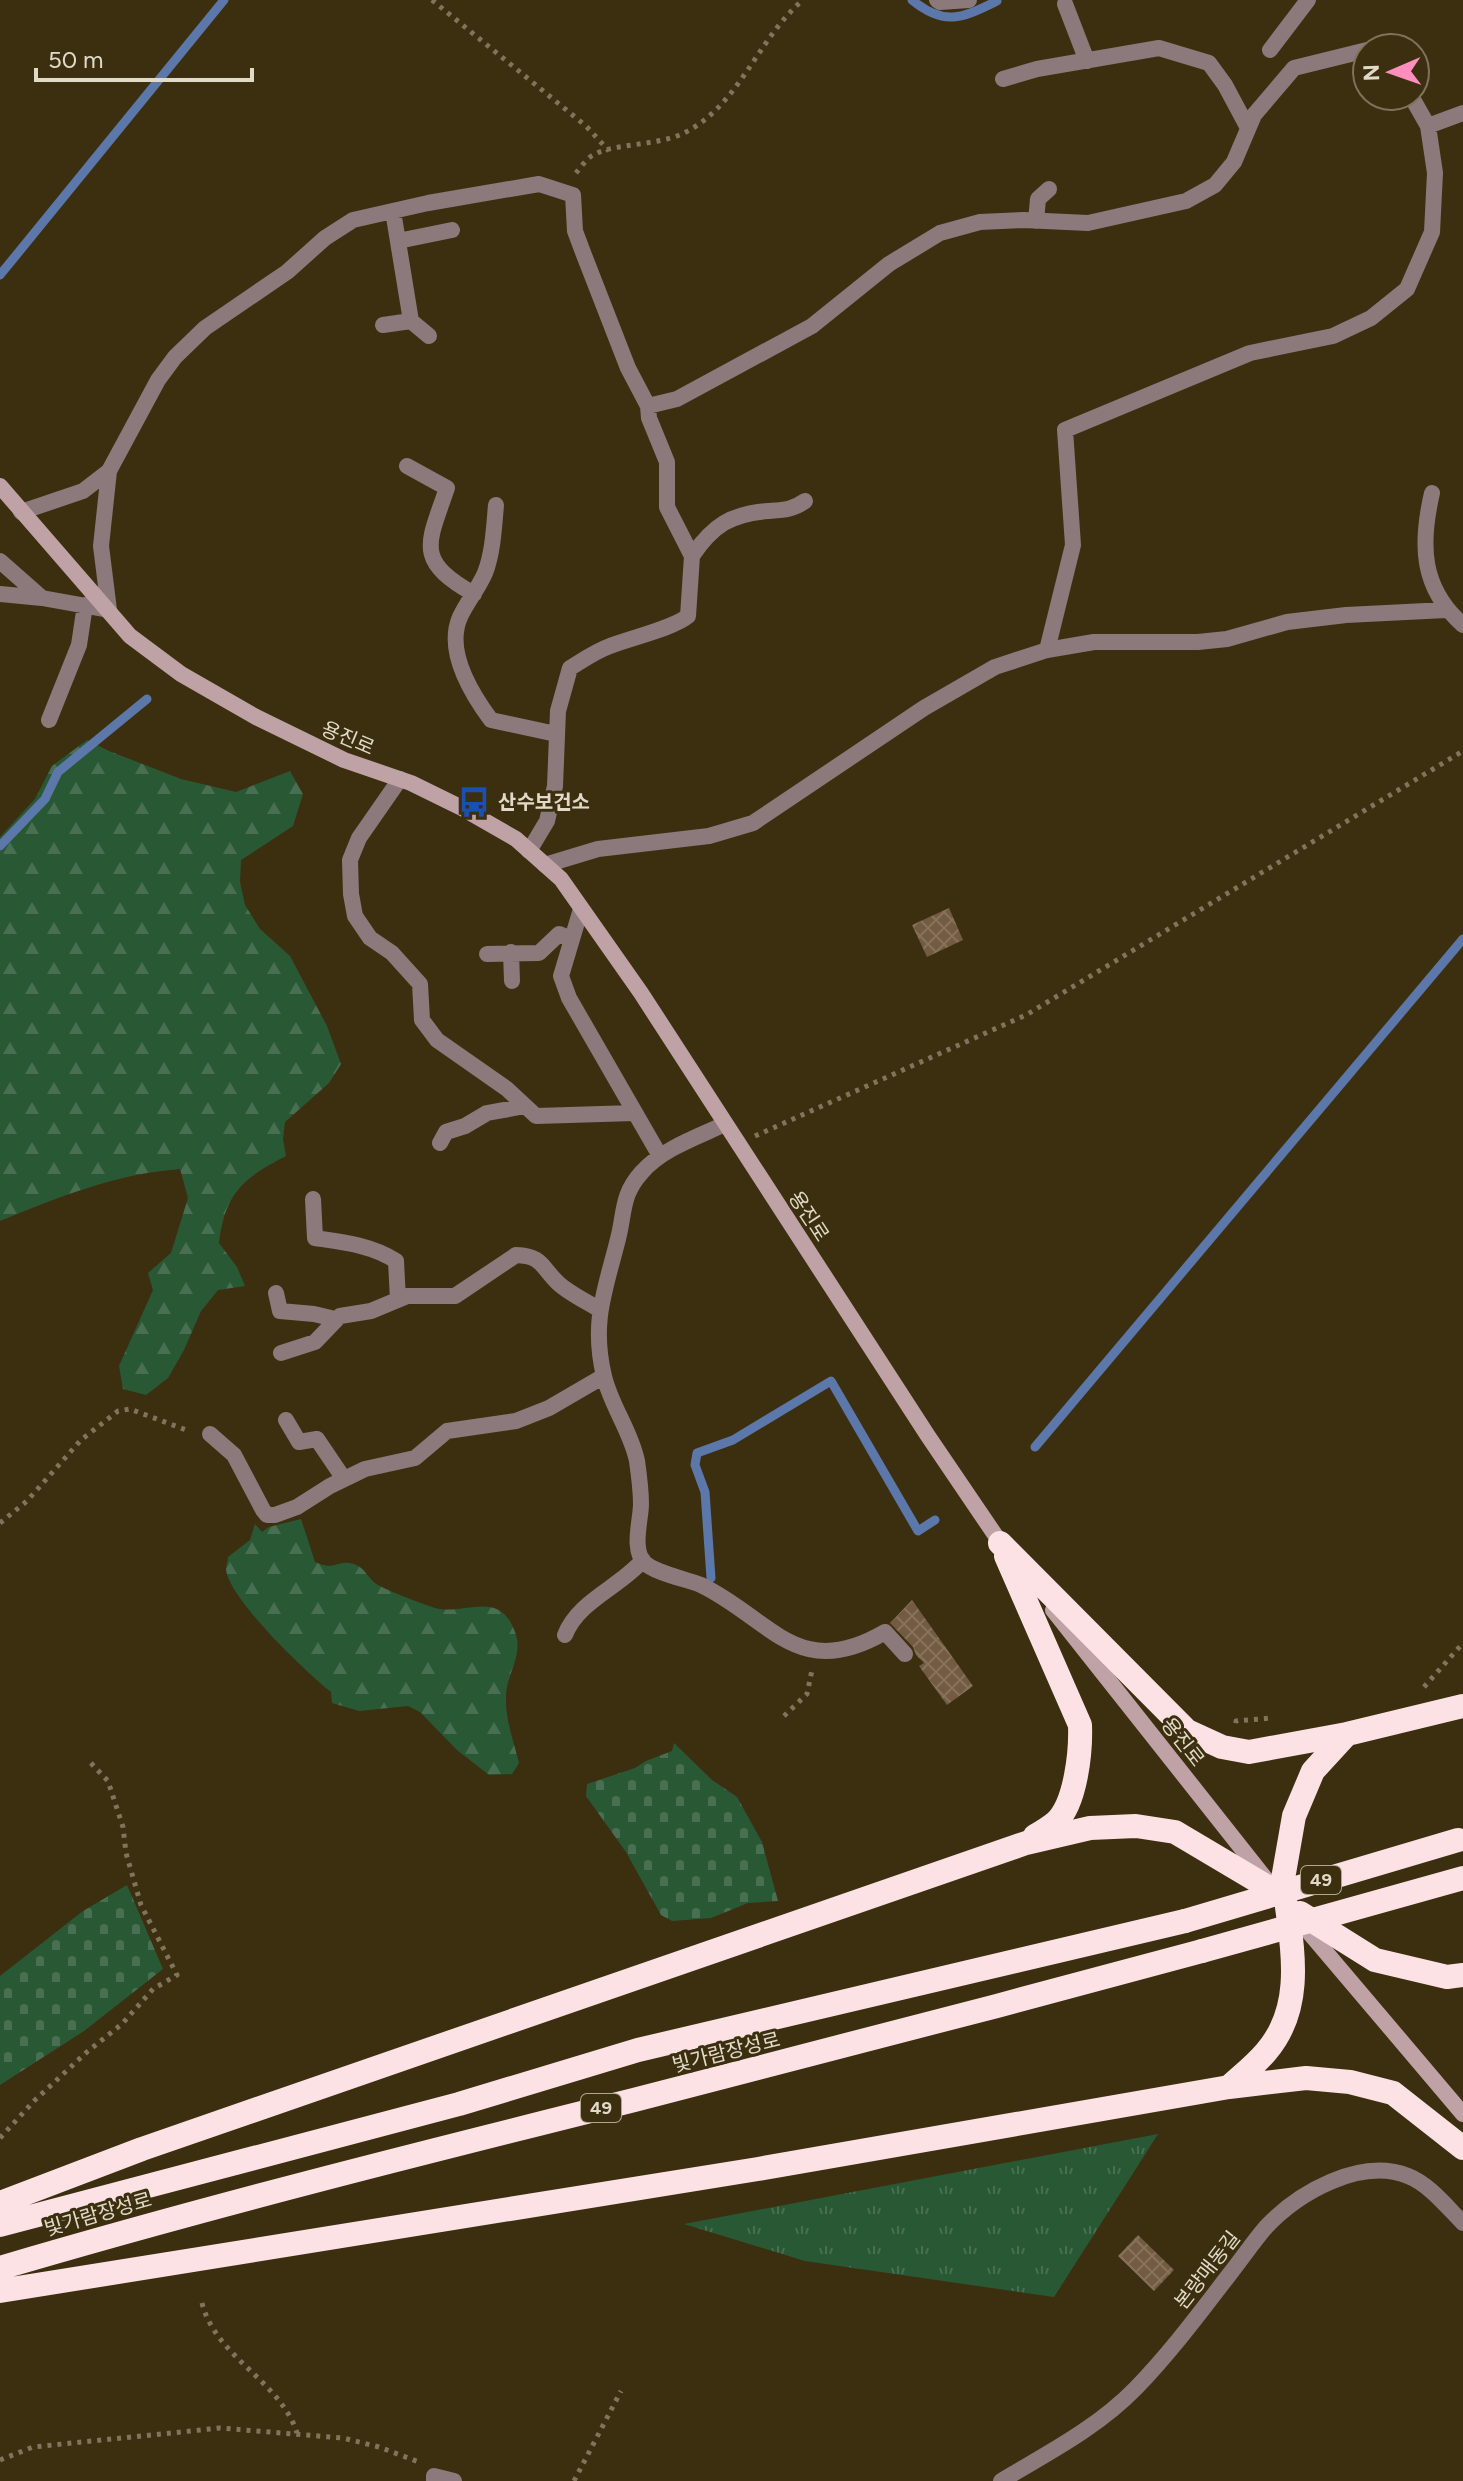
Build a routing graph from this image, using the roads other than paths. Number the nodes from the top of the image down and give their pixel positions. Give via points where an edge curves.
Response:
1 (937, 0) edge
2 (969, 0) edge
3 (1308, 0) edge
4 (1065, 4) dead end
5 (1351, 54) edge
6 (1087, 61) junction
7 (1294, 68) junction
8 (1003, 79) dead end
9 (1420, 112) edge
10 (1463, 113) edge
11 (1428, 126) junction
12 (1248, 128) junction
13 (1049, 189) dead end
14 (393, 211) junction
15 (1036, 221) junction
16 (452, 230) dead end
17 (398, 241) junction
18 (411, 321) junction
19 (383, 325) dead end
20 (429, 336) dead end
21 (648, 406) junction
22 (407, 466) dead end
23 (109, 471) junction
24 (0, 486) edge
25 (1432, 493) dead end
26 (805, 501) dead end
27 (496, 505) dead end
28 (21, 512) junction
29 (692, 556) junction
30 (0, 561) edge
31 (0, 594) edge
32 (474, 594) junction
33 (42, 598) junction
34 (85, 605) junction
35 (109, 610) junction
36 (1446, 610) junction
37 (1463, 625) edge
38 (1047, 650) junction
39 (49, 720) dead end
40 (556, 734) junction
41 (400, 779) junction
42 (529, 851) junction
43 (545, 865) junction
44 (581, 909) junction
45 (571, 939) junction
46 (511, 952) junction
47 (487, 954) dead end
48 (512, 981) dead end
49 (525, 1106) junction
50 (634, 1113) junction
51 (725, 1124) junction
52 (440, 1143) dead end
53 (660, 1156) junction
54 (313, 1199) dead end
55 (276, 1293) dead end
56 (398, 1300) junction
57 (600, 1310) junction
58 (335, 1319) junction
59 (281, 1353) dead end
60 (604, 1376) junction
61 (286, 1420) dead end
62 (210, 1434) road end
63 (344, 1479) junction
64 (994, 1535) junction
65 (643, 1560) junction
66 (565, 1635) dead end
67 (905, 1654) dead end
68 (1463, 1706) edge
69 (1347, 1734) junction
70 (1460, 1839) edge
71 (1026, 1843) junction
72 (1463, 1878) edge
73 (1282, 1900) junction
74 (1463, 1975) edge
75 (1229, 2087) junction
76 (1463, 2114) edge
77 (1463, 2148) edge
78 (0, 2203) edge
79 (1463, 2223) edge
80 (0, 2225) edge
81 (0, 2268) edge
82 (0, 2291) edge
83 (434, 2478) edge
84 (454, 2481) edge
85 (1001, 2481) edge

1 - 2 street
3 - 7 street via 1268,48
4 - 6 street
5 - 7 street
6 - 8 street
6 - 12 street via 1159,48 1209,63
7 - 12 street
9 - 11 street
10 - 11 street
11 - 38 street via 1435,173 1432,232 1407,289 1371,318 1333,336 1236,358 1065,430 1073,545
12 - 15 street via 1234,162 1215,185 1186,201 1088,223
13 - 15 street via 1038,199
14 - 17 street
14 - 21 street via 539,184 573,195 575,231
14 - 23 street via 353,220 205,328 158,380
15 - 21 street via 980,222 940,233 889,264 812,326 677,399
16 - 17 street
17 - 18 street
18 - 19 street
18 - 20 street
21 - 29 street via 667,462 667,507
22 - 32 street via 447,488 430,539 431,554 438,570
23 - 28 street via 83,491
23 - 35 street via 101,546
24 - 28 main road, 용진로
25 - 36 street via 1425,523 1428,564 1434,591
26 - 29 street via 786,511 739,515 718,526
27 - 32 street via 486,571
28 - 35 main road, 용진로
29 - 40 street via 688,616 679,624 606,647 570,668
30 - 33 street
31 - 33 street
32 - 40 street via 454,638 481,706 491,720
33 - 34 street
34 - 35 street
34 - 39 street via 79,645
35 - 41 main road, 용진로 via 130,636 181,674 344,760
36 - 37 street
36 - 38 street via 1287,622 1198,642 1094,642
38 - 43 street via 995,667 935,701 753,823 709,836 598,849
40 - 42 street via 555,786 547,821
41 - 42 main road, 용진로 via 462,808
41 - 49 street via 350,860 355,916 370,938 420,984 422,1020 437,1040
42 - 43 main road, 용진로
43 - 44 main road, 용진로
44 - 45 street
44 - 51 main road, 용진로
45 - 46 street via 559,934 539,953
45 - 50 street via 561,976
46 - 47 street
46 - 48 street
49 - 50 street via 536,1116
49 - 52 street via 477,1117 446,1132
50 - 53 street
51 - 53 street
51 - 64 main road, 용진로
53 - 57 street via 643,1170 624,1202
54 - 56 street via 315,1238 349,1243 396,1261
55 - 58 street via 280,1311
56 - 57 street via 455,1296 516,1255 528,1255
56 - 58 street
57 - 60 street
58 - 59 street via 315,1342
60 - 63 street via 538,1412 497,1425 447,1431 415,1458
60 - 65 street via 637,1462
61 - 63 street via 299,1442 317,1439
62 - 63 street via 234,1455 267,1515 297,1507
64 - 69 highway via 1187,1731 1249,1752
64 - 71 highway via 1080,1725 1081,1753 1069,1797 1058,1820
64 - 73 main road, 용진로
65 - 66 street via 571,1619
65 - 67 street via 708,1590 804,1649 841,1648 885,1632
68 - 69 highway
69 - 73 highway via 1313,1771 1294,1816
70 - 80 highway, 빛가람장성로 / 49, bridge via 1185,1921 638,2050 459,2104
71 - 73 highway via 1090,1828 1136,1826 1175,1832
71 - 78 highway
72 - 81 highway, 빛가람장성로 / 49, bridge via 933,2024 349,2171
73 - 74 highway via 1375,1960 1447,1977
73 - 75 highway via 1295,1981 1287,2015 1268,2051
73 - 76 main road, 용진로
75 - 77 highway via 1306,2078 1393,2093
75 - 82 highway
79 - 85 street, 본량매동길 via 1409,2176 1382,2170 1328,2184 1267,2226 1134,2389 1089,2429
83 - 84 street

